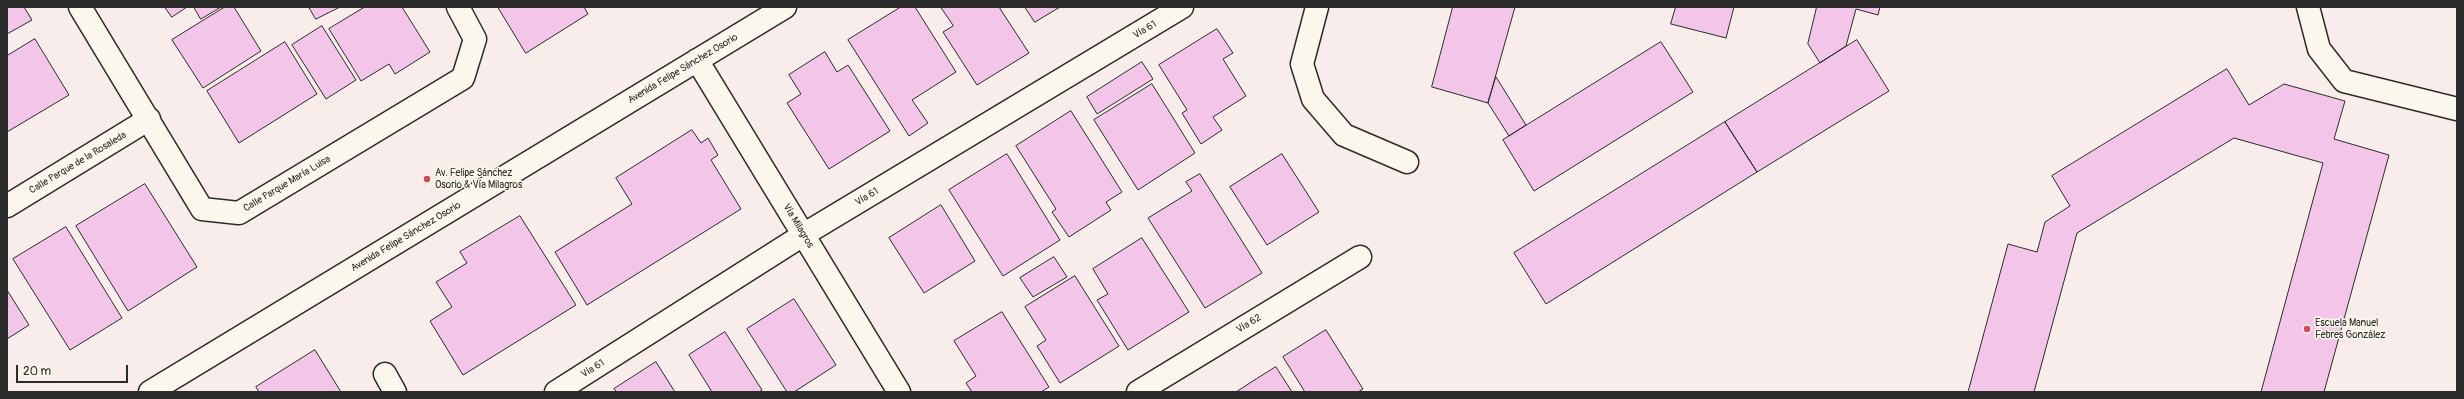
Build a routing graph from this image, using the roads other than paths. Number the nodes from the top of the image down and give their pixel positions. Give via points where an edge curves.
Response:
1 (80, 7) edge
2 (458, 7) edge
3 (785, 7) edge
4 (1182, 7) edge
5 (1317, 7) edge
6 (2308, 7) edge
7 (697, 60) junction
8 (2457, 109) edge
9 (149, 119) junction
10 (1406, 162) dead end
11 (7, 206) edge
12 (804, 235) junction
13 (1360, 257) dead end
14 (150, 392) edge
15 (556, 392) edge
16 (899, 392) edge
17 (1138, 392) edge

1 - 9 street, Calle Parque María Luisa
2 - 9 street, Calle Parque María Luisa via 475,39 463,78 239,212 202,209
3 - 7 street, Avenida Felipe Sánchez Osorio
4 - 12 street, Vía 61
5 - 10 street via 1302,64 1313,99 1344,135
6 - 8 street via 2319,49 2344,81
7 - 12 street, Vía Milagros
7 - 14 street, Avenida Felipe Sánchez Osorio
9 - 11 street, Calle Parque de la Rosaleda
12 - 15 street, Vía 61
12 - 16 street, Vía Milagros
13 - 17 street, Vía 62

